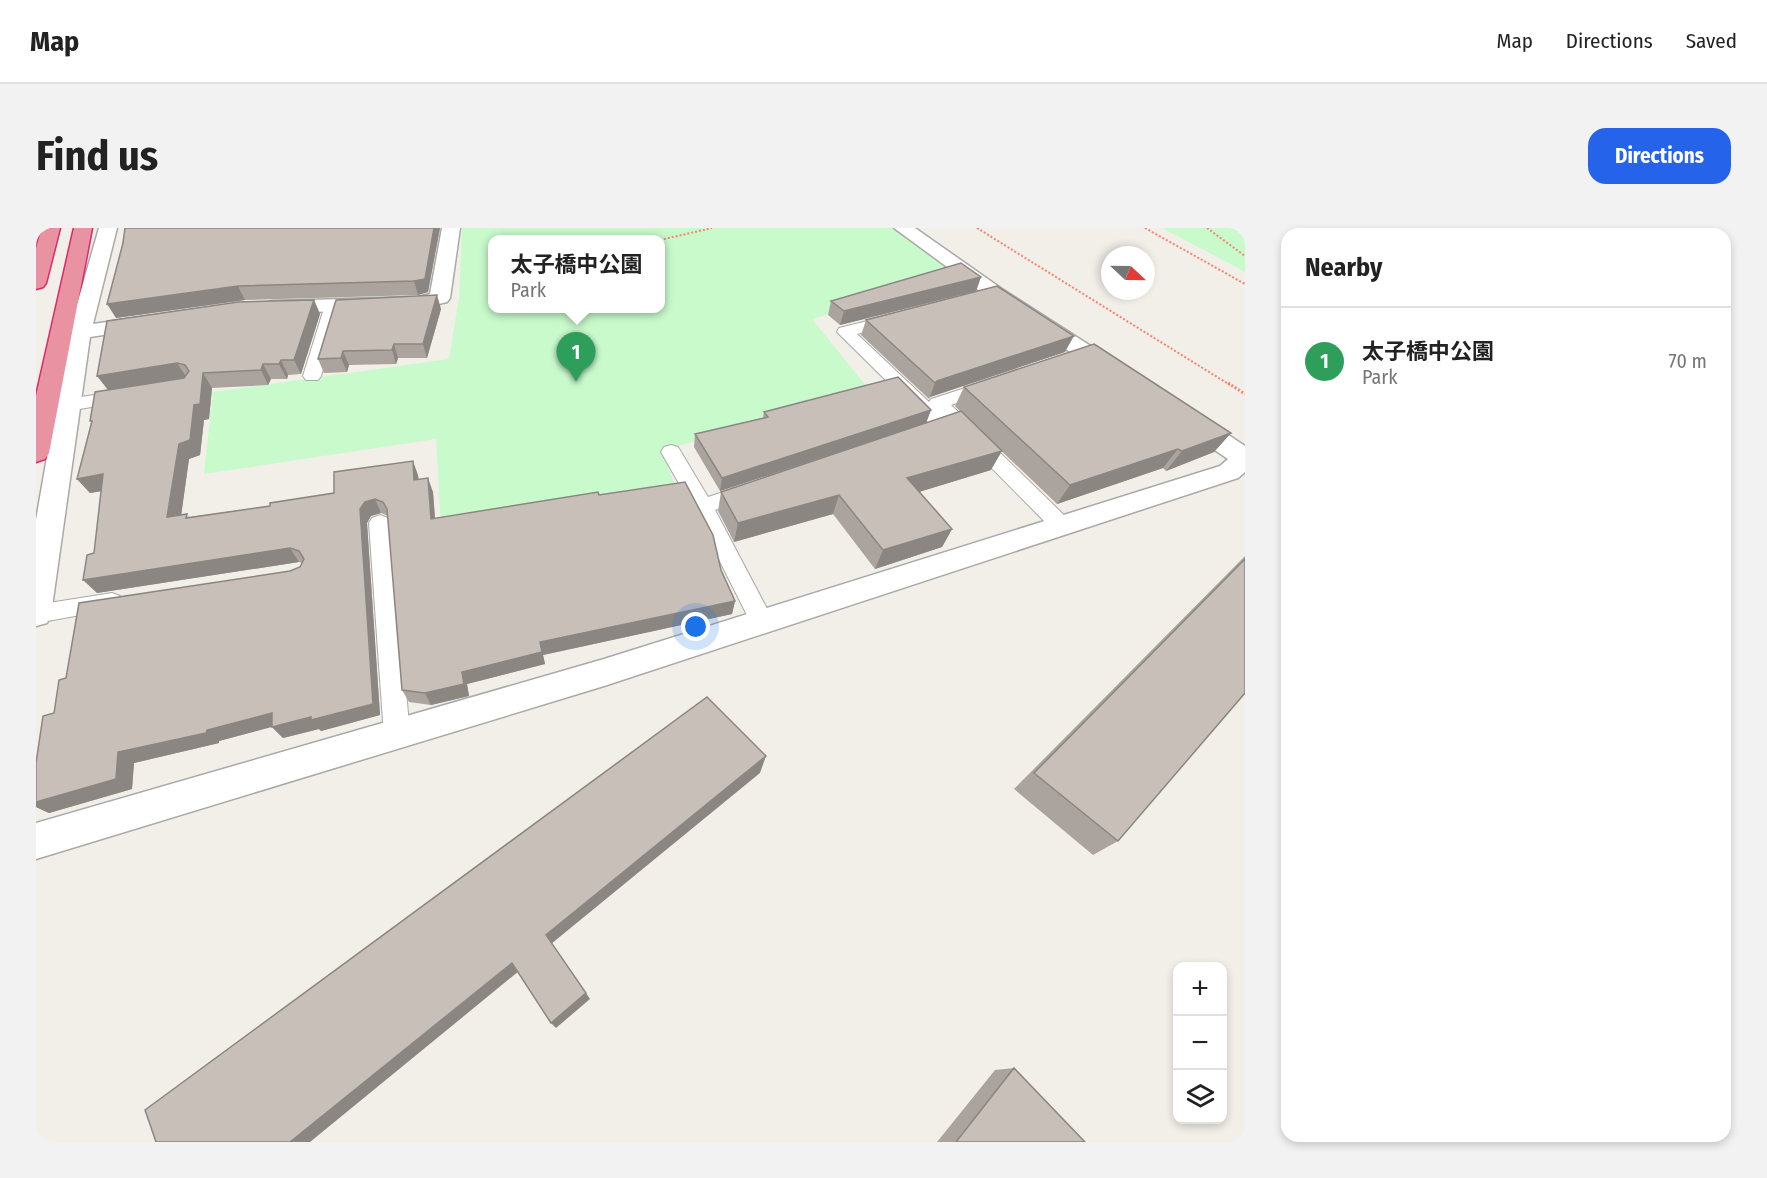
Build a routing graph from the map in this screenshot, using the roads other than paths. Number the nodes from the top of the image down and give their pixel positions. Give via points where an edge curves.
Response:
1 (51, 228) edge
2 (83, 228) edge
3 (108, 228) edge
4 (451, 228) edge
5 (903, 228) edge
6 (36, 283) edge
7 (995, 293) junction
8 (972, 299) edge
9 (333, 306) junction
10 (256, 308) edge
11 (914, 314) edge
12 (174, 319) edge
13 (80, 332) junction
14 (1087, 353) junction
15 (1065, 360) edge
16 (312, 376) dead end
17 (1012, 378) edge
18 (1136, 386) edge
19 (144, 393) edge
20 (67, 405) junction
21 (1166, 405) edge
22 (951, 424) junction
23 (900, 441) edge
24 (670, 452) dead end
25 (36, 453) edge
26 (1245, 458) edge
27 (769, 484) edge
28 (703, 506) junction
29 (380, 523) edge
30 (1060, 524) junction
31 (139, 598) edge
32 (36, 614) edge
33 (762, 622) junction
34 (397, 736) junction
35 (36, 841) edge

1 - 6 highway
2 - 25 highway
3 - 13 street
4 - 9 street via 440,298 418,303
5 - 7 street
7 - 8 lane
7 - 14 street
9 - 10 street
9 - 16 lane
11 - 22 lane via 845,332
12 - 13 street
13 - 20 street
14 - 15 lane
14 - 18 street
17 - 22 lane via 938,403
19 - 20 lane
20 - 32 street
21 - 26 street
22 - 23 lane
22 - 30 lane
24 - 28 lane
26 - 30 street via 1229,472
27 - 28 lane
28 - 33 lane
29 - 34 lane
30 - 33 street
31 - 32 lane
33 - 34 street
34 - 35 street

